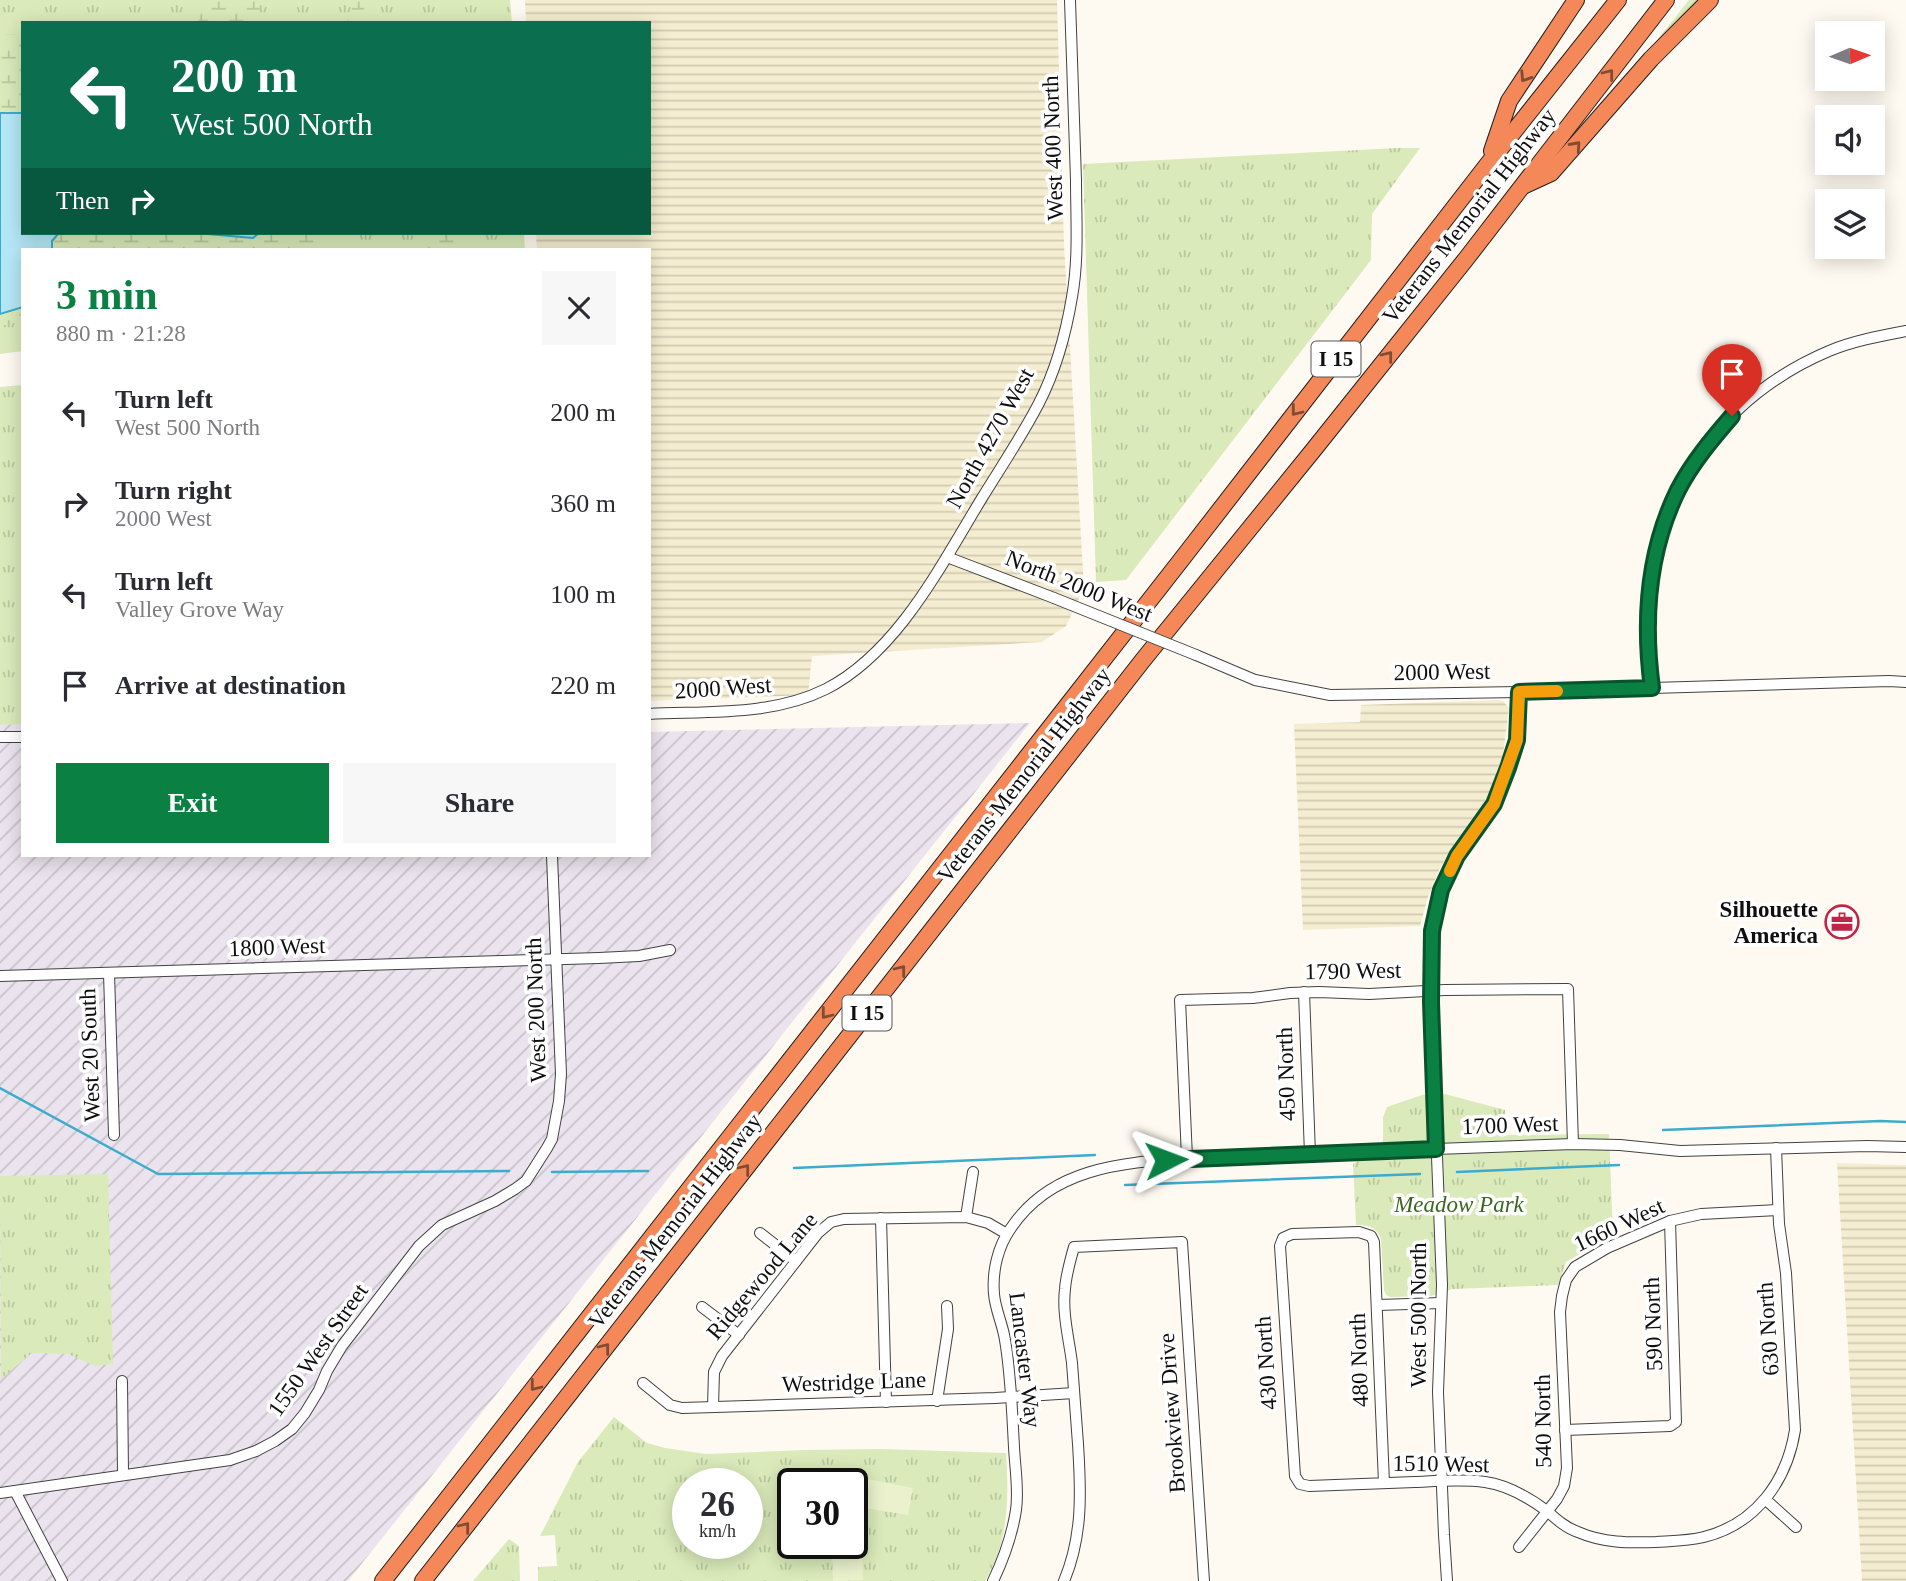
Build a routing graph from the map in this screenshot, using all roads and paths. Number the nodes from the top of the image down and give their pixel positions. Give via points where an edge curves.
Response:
1 (1070, 0) edge
2 (1576, 0) edge
3 (1618, 0) edge
4 (1666, 0) edge
5 (1710, 0) edge
6 (1488, 164) junction
7 (1522, 186) junction
8 (1073, 295) joint
9 (1906, 331) edge
10 (947, 557) junction
11 (1196, 655) joint
12 (1906, 682) edge
13 (1652, 688) junction
14 (1519, 692) junction
15 (651, 714) edge
16 (0, 737) edge
17 (21, 737) edge
18 (552, 857) edge
19 (670, 950) dead end
20 (556, 959) junction
21 (109, 973) junction
22 (0, 976) edge
23 (1431, 990) junction
24 (1304, 992) junction
25 (114, 1136) dead end
26 (1573, 1144) junction
27 (1906, 1147) edge
28 (1776, 1148) junction
29 (1436, 1149) junction
30 (1310, 1154) junction
31 (540, 1158) joint
32 (1187, 1158) junction
33 (1116, 1166) joint
34 (973, 1172) dead end
35 (1778, 1210) junction
36 (966, 1217) junction
37 (881, 1218) junction
38 (1670, 1221) junction
39 (760, 1233) dead end
40 (1007, 1234) junction
41 (1283, 1238) joint
42 (796, 1261) junction
43 (1566, 1280) joint
44 (1441, 1303) junction
45 (1378, 1305) junction
46 (947, 1306) dead end
47 (702, 1307) dead end
48 (739, 1335) junction
49 (122, 1381) dead end
50 (643, 1383) dead end
51 (1074, 1393) junction
52 (1011, 1397) junction
53 (937, 1401) junction
54 (886, 1402) junction
55 (713, 1406) junction
56 (1565, 1430) junction
57 (124, 1474) junction
58 (1442, 1481) junction
59 (1384, 1483) junction
60 (1300, 1484) joint
61 (15, 1491) junction
62 (0, 1493) edge
63 (1766, 1500) junction
64 (1547, 1511) junction
65 (1797, 1527) dead end
66 (1519, 1548) dead end
67 (62, 1581) edge
68 (383, 1581) edge
69 (423, 1581) edge
70 (993, 1581) edge
71 (1063, 1581) edge
72 (1204, 1581) edge
73 (1447, 1581) edge

1 - 8 street, West 400 North via 1077,248
2 -> 6 highway via 1509,102
3 - 6 highway, Veterans Memorial Highway / I 15
7 -> 4 highway, Veterans Memorial Highway / I 15
7 -> 5 highway via 1551,173
6 -> 68 highway, Veterans Memorial Highway / I 15
69 -> 7 highway, Veterans Memorial Highway / I 15 via 1134,671
8 - 10 street, North 4270 West via 1061,348 1039,403
9 - 13 street via 1829,351 1770,383 1737,411 1696,461 1668,513 1653,565 1648,603
10 - 11 street, North 2000 West, bridge
10 - 15 street, 2000 West via 891,638 825,690 770,708
11 - 14 street, 2000 West via 1255,680 1330,695
12 - 13 street, 2000 West
13 - 14 street, 2000 West
14 - 23 street, West 500 North via 1517,740 1494,804 1457,856 1441,890 1432,931
16 - 17 street
18 - 20 street, West 200 North
19 - 20 street, 1800 West via 639,956
20 - 21 street, 1800 West
20 - 31 street, West 200 North via 559,1101 552,1139
21 - 22 street, 1800 West
21 - 25 street, West 20 South
23 - 24 street, 1790 West
23 - 26 street, 1790 West via 1568,989
23 - 29 street, West 500 North
24 - 30 street, 450 North
24 - 32 street, 1790 West via 1180,1000
26 - 28 street, 1700 West via 1680,1151
26 - 29 street, 1700 West
27 - 28 street, 1700 West
28 - 35 street, 630 North
29 - 30 street, 1700 West
29 - 44 street, West 500 North
30 - 32 street, 1700 West
31 - 57 street, 1550 West Street via 526,1181 515,1189 442,1224 419,1246 342,1346 292,1429 230,1460
32 - 33 street, 1700 West
33 - 40 street, Lancaster Way via 1070,1178 1045,1191 1026,1207
34 - 36 street
35 - 38 street, 1660 West via 1701,1214
35 - 63 street, 630 North via 1796,1430 1782,1475
36 - 37 street, Ridgewood Lane
36 - 40 street, Ridgewood Lane
37 - 42 street, Ridgewood Lane via 831,1222
37 - 54 street
38 - 43 street, 1660 West via 1606,1248 1575,1267
38 - 56 street, 590 North via 1675,1424
39 - 42 street
40 - 52 street, Lancaster Way via 994,1273 994,1294 1005,1338
41 - 45 street, 480 North via 1359,1232 1371,1236
41 - 60 street, 430 North via 1284,1320 1295,1476
42 - 48 street, Ridgewood Lane
43 - 56 street, 540 North via 1560,1312
44 - 45 street
44 - 58 street, West 500 North
45 - 59 street, 480 North
46 - 53 street
47 - 48 street
48 - 55 street, Ridgewood Lane via 717,1364
49 - 57 street
50 - 55 street, Westridge Lane via 675,1407
51 - 52 street, Westridge Lane
51 - 71 street via 1080,1515
51 - 72 street, Brookview Drive via 1064,1303 1074,1247 1182,1242
52 - 53 street, Westridge Lane
52 - 70 street, Lancaster Way via 1017,1499 1006,1552
53 - 54 street, Westridge Lane
54 - 55 street, Westridge Lane
56 - 64 street, 540 North via 1564,1486
57 - 61 street, 1550 West Street
58 - 59 street, 1510 West
58 - 64 street, 1510 West via 1486,1482 1513,1490
58 - 73 street, West 500 North
59 - 60 street, 1510 West
61 - 62 street, 1550 West Street
61 - 67 street
63 - 64 street, 1510 West via 1746,1517 1706,1536 1641,1543 1587,1536
63 - 65 street
64 - 66 street, 540 North

